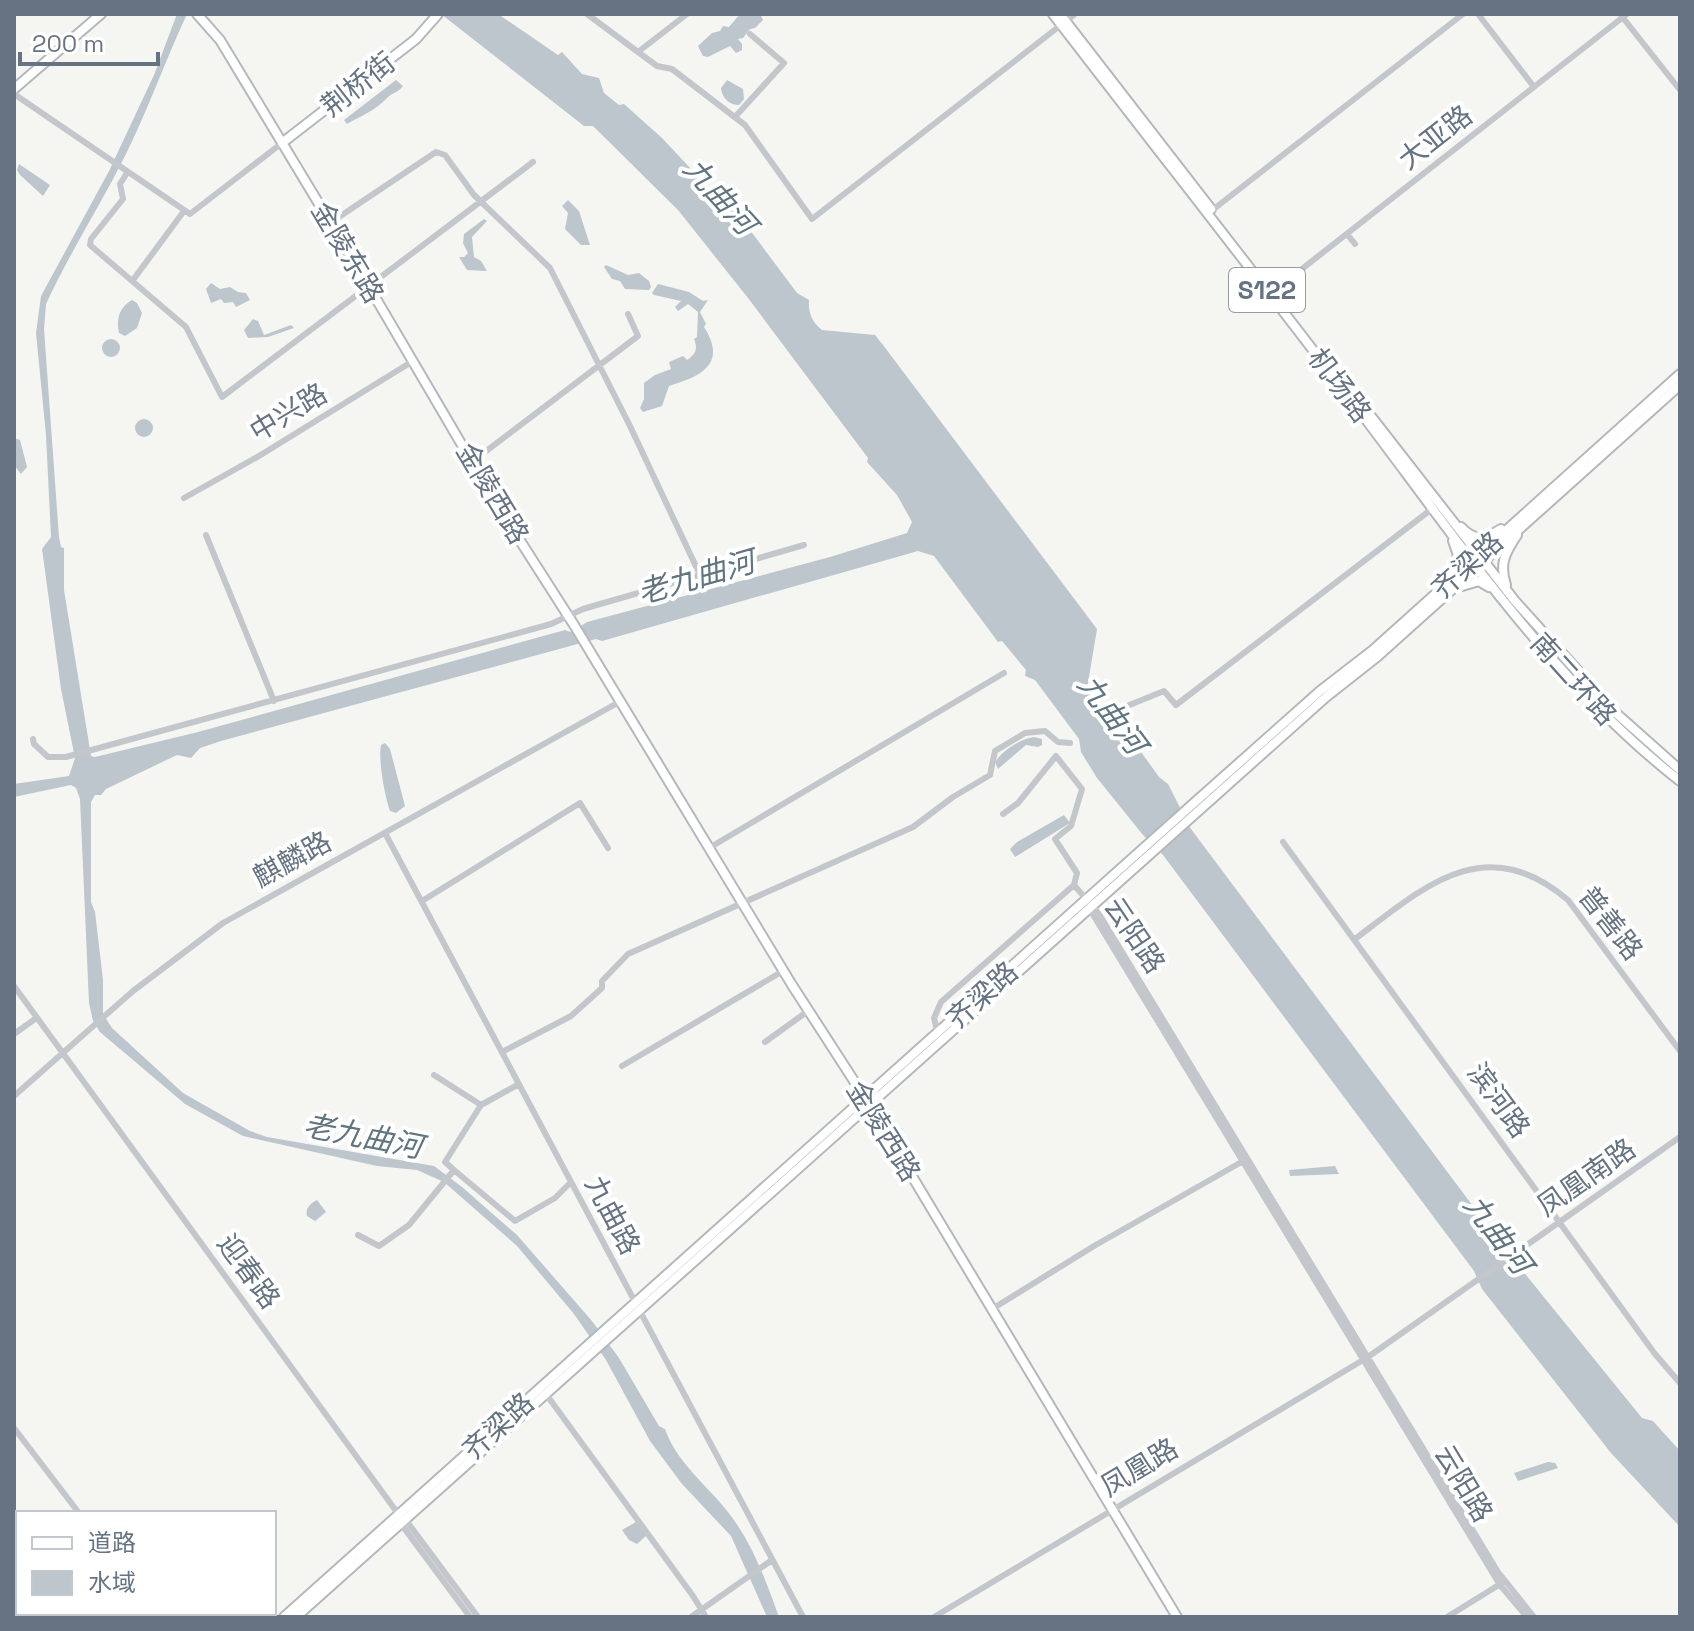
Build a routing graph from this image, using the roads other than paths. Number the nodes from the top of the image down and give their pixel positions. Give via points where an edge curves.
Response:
1 (101, 14) edge
2 (197, 14) edge
3 (438, 14) edge
4 (587, 14) edge
5 (687, 14) edge
6 (1053, 14) edge
7 (1075, 14) edge
8 (1463, 14) edge
9 (1478, 14) edge
10 (1623, 15) edge
11 (1062, 20) edge
12 (750, 34) dead end
13 (638, 52) junction
14 (1534, 87) junction
15 (1680, 90) edge
16 (14, 92) edge
17 (735, 117) junction
18 (282, 143) junction
19 (533, 162) dead end
20 (125, 171) junction
21 (482, 200) junction
22 (184, 211) junction
23 (1210, 212) junction
24 (330, 223) junction
25 (1347, 234) junction
26 (1355, 244) dead end
27 (133, 280) junction
28 (368, 285) junction
29 (1272, 292) junction
30 (628, 314) dead end
31 (413, 361) junction
32 (600, 364) junction
33 (1680, 374) edge
34 (1680, 385) edge
35 (473, 461) junction
36 (184, 498) dead end
37 (1437, 510) junction
38 (1521, 522) junction
39 (206, 535) dead end
40 (804, 545) dead end
41 (1478, 561) junction
42 (700, 575) junction
43 (1448, 588) junction
44 (1506, 596) junction
45 (568, 616) junction
46 (1004, 673) dead end
47 (274, 701) junction
48 (621, 701) junction
49 (1122, 708) dead end
50 (1614, 718) junction
51 (33, 739) dead end
52 (1058, 742) junction
53 (1070, 743) dead end
54 (1056, 756) junction
55 (1680, 770) edge
56 (1680, 781) edge
57 (1003, 814) dead end
58 (385, 833) junction
59 (1283, 842) dead end
60 (608, 848) dead end
61 (709, 848) junction
62 (1074, 885) junction
63 (422, 901) junction
64 (743, 904) junction
65 (1089, 906) junction
66 (1355, 939) junction
67 (783, 971) junction
68 (14, 986) edge
69 (808, 1011) junction
70 (35, 1019) dead end
71 (14, 1034) edge
72 (941, 1037) junction
73 (765, 1042) dead end
74 (1680, 1051) edge
75 (502, 1052) junction
76 (63, 1054) junction
77 (622, 1066) dead end
78 (434, 1075) dead end
79 (519, 1084) junction
80 (14, 1096) edge
81 (867, 1102) junction
82 (481, 1105) junction
83 (1680, 1137) edge
84 (1245, 1160) junction
85 (453, 1171) junction
86 (571, 1182) junction
87 (1560, 1223) junction
88 (358, 1235) dead end
89 (637, 1307) junction
90 (992, 1309) junction
91 (593, 1347) junction
92 (1366, 1358) junction
93 (1680, 1383) edge
94 (546, 1394) junction
95 (507, 1424) junction
96 (14, 1428) edge
97 (17, 1438) edge
98 (1112, 1509) junction
99 (77, 1511) edge
100 (402, 1519) junction
101 (772, 1560) junction
102 (1502, 1583) junction
103 (703, 1614) edge
104 (284, 1617) edge
105 (296, 1617) edge
106 (470, 1617) edge
107 (478, 1617) edge
108 (691, 1617) edge
109 (803, 1617) edge
110 (934, 1617) edge
111 (1177, 1617) edge
112 (1447, 1617) edge
113 (1527, 1617) edge
114 (1534, 1617) edge

1 - 16 main road
2 - 18 main road, 金陵东路 via 220,40
3 - 18 main road, 荆桥街 via 416,39
4 - 13 street
5 - 13 street
6 - 11 main road, 机场路 / S122
7 - 11 street
8 - 23 street
9 - 14 street
10 - 14 street, 大亚路
10 - 15 street
11 - 17 street via 812,219
11 - 23 main road, 机场路 / S122
12 - 17 street via 784,63
13 - 17 street via 657,66 672,69
14 - 25 street, 大亚路
16 - 20 street
18 - 22 street via 196,211
18 - 24 main road, 金陵东路
19 - 21 street
20 - 22 street
20 - 27 street via 120,184 123,199 90,245
21 - 24 street via 445,155 436,152
21 - 28 street
21 - 32 street via 550,268
22 - 27 street
23 - 29 main road, 机场路 / S122
24 - 28 main road, 金陵东路
25 - 26 street
25 - 29 street, 大亚路
27 - 28 street via 186,327 222,397
28 - 31 main road, 金陵东路
29 - 37 main road, 机场路 / S122
30 - 32 street via 638,336
31 - 35 main road, 金陵西路
31 - 36 street, 中兴路
32 - 35 street
32 - 42 street
33 - 38 main road, 齐梁路
34 - 38 main road, 齐梁路
35 - 45 main road, 金陵西路
37 - 38 main road via 1482,539
37 - 41 main road, 机场路 / S122
37 - 43 main road via 1457,547
37 - 49 street via 1176,705 1164,691
38 - 41 main road, 齐梁路
38 - 44 main road via 1503,560
39 - 47 street
40 - 42 street
41 - 43 main road, 齐梁路
41 - 44 main road, 南二环路 / S122
42 - 45 street
43 - 44 main road via 1479,581
43 - 65 main road, 齐梁路 via 1378,656 1197,806
44 - 50 main road, 南二环路 / S122
45 - 47 street
45 - 48 main road, 金陵西路
46 - 61 street
47 - 51 street via 53,759
48 - 58 street, 麒麟路
48 - 61 main road, 金陵西路
50 - 55 main road, 南二环路 / S122
50 - 56 main road, 南二环路 / S122
52 - 53 street
52 - 54 street
52 - 64 street via 1045,731 1025,733 995,751 990,775 913,827
54 - 57 street
54 - 62 street, 云阳路 via 1082,789 1071,826 1055,839 1077,873
58 - 63 street, 九曲路
58 - 76 street, 麒麟路 via 223,923 133,991
59 - 66 street, 滨河路
60 - 63 street via 580,803
61 - 64 main road, 金陵西路
62 - 65 street, 云阳路
62 - 72 street via 941,1002 934,1018
63 - 75 street, 九曲路
64 - 67 main road, 金陵西路
64 - 75 street via 628,954 571,1016
65 - 72 main road, 齐梁路
65 - 84 street, 云阳路
66 - 74 street, 普善路 via 1451,874 1469,868 1511,868 1568,900
66 - 87 street, 滨河路
67 - 69 main road, 金陵西路
67 - 77 street
68 - 76 street, 迎春路
69 - 73 street
69 - 81 main road, 金陵西路
70 - 71 street
72 - 81 main road, 齐梁路
75 - 79 street, 九曲路
76 - 80 street, 麒麟路
76 - 100 street, 迎春路
78 - 82 street
79 - 82 street
79 - 86 street, 九曲路
81 - 89 main road, 齐梁路
81 - 90 main road, 金陵西路
82 - 85 street via 445,1162
83 - 87 street, 凤凰南路
84 - 90 street
84 - 92 street, 云阳路
85 - 86 street via 515,1221
85 - 88 street via 409,1225 379,1246
86 - 89 street, 九曲路
87 - 92 street, 凤凰南路
87 - 93 street, 滨河路
89 - 91 main road, 齐梁路
89 - 101 street, 九曲路
90 - 98 main road, 金陵西路
91 - 94 main road, 齐梁路
91 - 95 main road, 齐梁路
92 - 98 street, 凤凰路
92 - 102 street, 云阳路
94 - 95 main road, 齐梁路
94 - 103 street
95 - 100 main road, 齐梁路
96 - 97 street
97 - 99 street
98 - 110 street, 凤凰路
98 - 111 main road, 金陵西路
100 - 104 main road, 齐梁路
100 - 105 main road, 齐梁路
100 - 106 street, 迎春路
100 - 107 street, 迎春路
101 - 103 street
101 - 109 street, 九曲路
102 - 112 street
102 - 113 street, 云阳路
102 - 114 street, 云阳路
103 - 108 street

